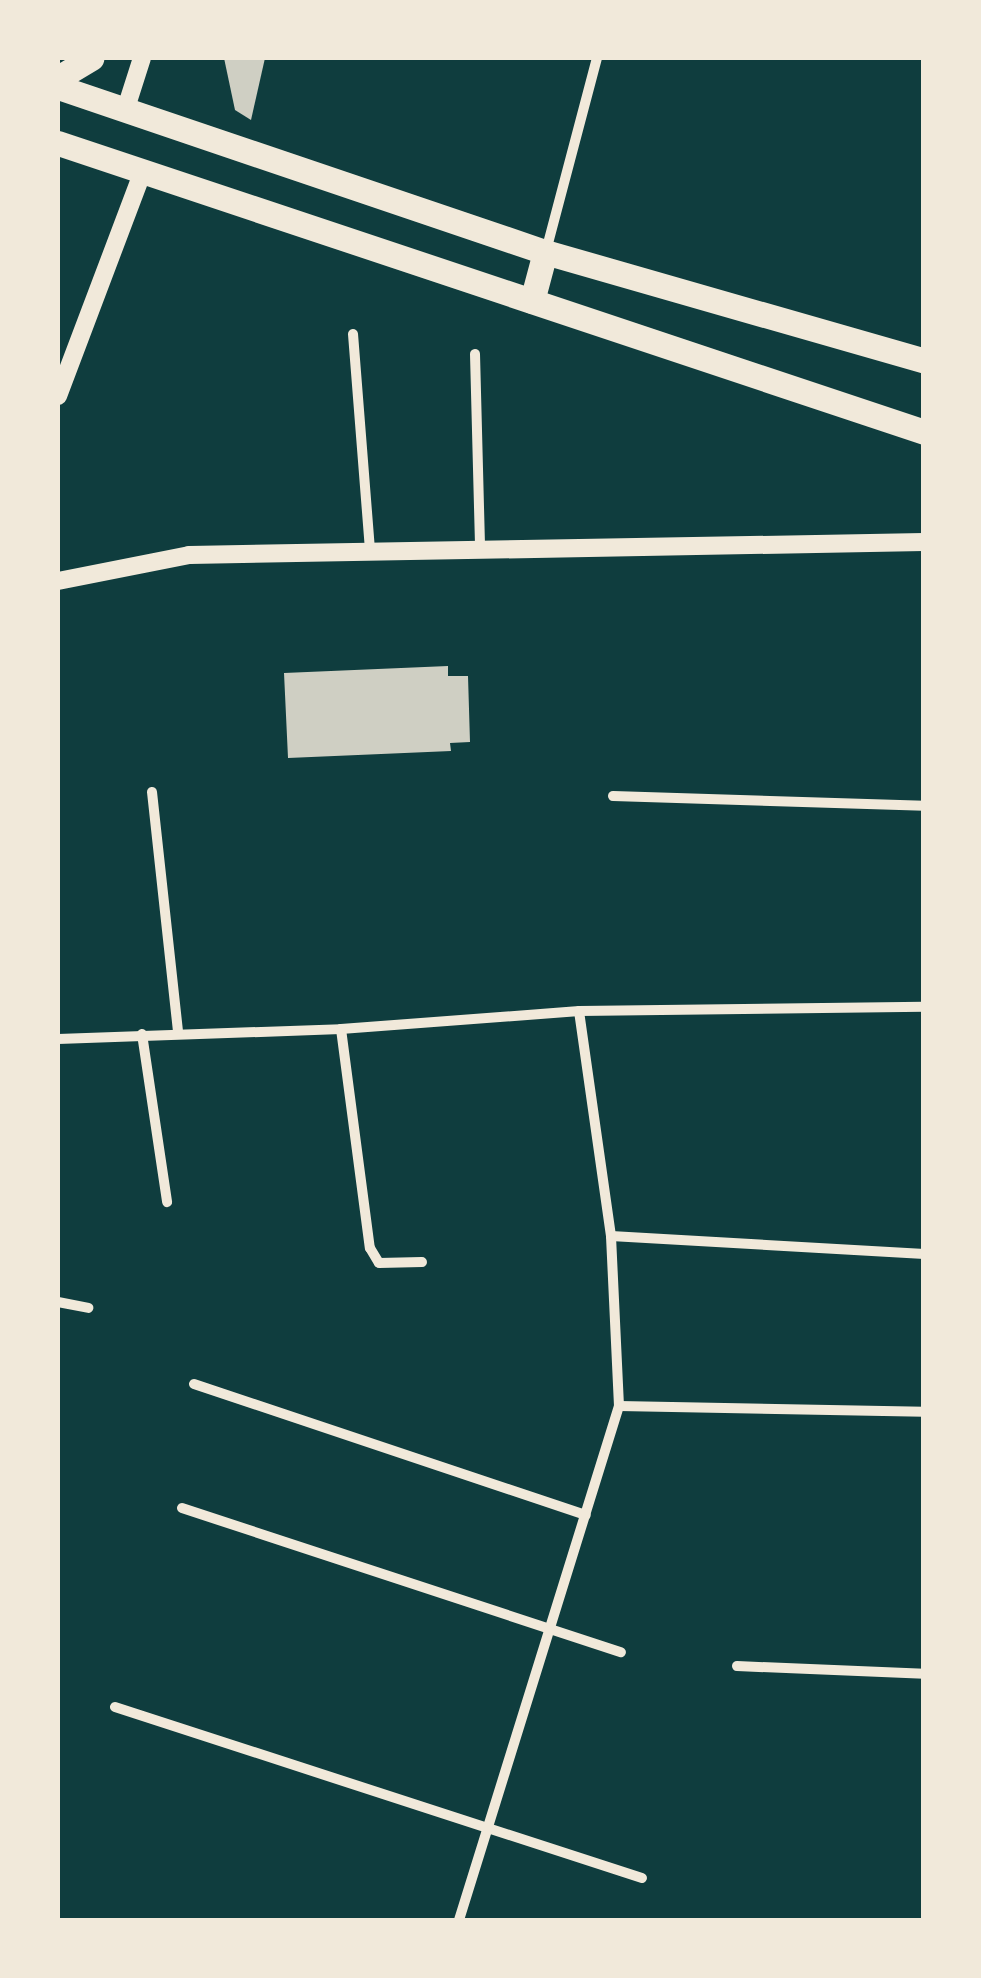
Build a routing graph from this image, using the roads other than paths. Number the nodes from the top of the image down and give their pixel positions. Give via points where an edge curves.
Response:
1 (91, 58) edge
2 (142, 58) edge
3 (596, 58) edge
4 (58, 78) edge
5 (58, 87) edge
6 (126, 108) junction
7 (58, 143) edge
8 (142, 174) junction
9 (546, 252) junction
10 (532, 301) junction
11 (353, 334) dead end
12 (474, 354) dead end
13 (924, 361) edge
14 (58, 396) edge
15 (924, 432) edge
16 (924, 542) edge
17 (480, 549) junction
18 (370, 550) junction
19 (58, 582) edge
20 (152, 792) dead end
21 (613, 796) dead end
22 (924, 806) edge
23 (924, 1006) edge
24 (579, 1011) junction
25 (341, 1029) junction
26 (178, 1032) junction
27 (142, 1034) junction
28 (58, 1038) edge
29 (168, 1202) dead end
30 (611, 1236) junction
31 (924, 1254) edge
32 (422, 1262) dead end
33 (58, 1302) edge
34 (88, 1308) dead end
35 (194, 1384) dead end
36 (619, 1406) junction
37 (924, 1412) edge
38 (182, 1508) dead end
39 (586, 1515) junction
40 (549, 1625) junction
41 (622, 1652) dead end
42 (738, 1666) dead end
43 (924, 1674) edge
44 (114, 1707) dead end
45 (491, 1834) junction
46 (642, 1878) dead end
47 (460, 1920) edge

1 - 4 main road
2 - 6 street
3 - 9 street
5 - 6 main road
6 - 9 main road
7 - 8 main road
8 - 10 main road
8 - 14 street
9 - 10 main road
9 - 13 main road
10 - 15 main road
11 - 18 street
12 - 17 street
16 - 17 street
17 - 18 street
18 - 19 street via 189,555
20 - 26 street
21 - 22 street
23 - 24 street
24 - 25 street
24 - 30 street
25 - 26 street
25 - 32 street via 370,1248 380,1263
26 - 27 street
27 - 28 street
27 - 29 street
30 - 31 street
30 - 36 street
33 - 34 street
35 - 39 street
36 - 37 street
36 - 39 street
38 - 40 street
39 - 40 street
40 - 41 street
40 - 45 street
42 - 43 street
44 - 45 street
45 - 46 street
45 - 47 street

